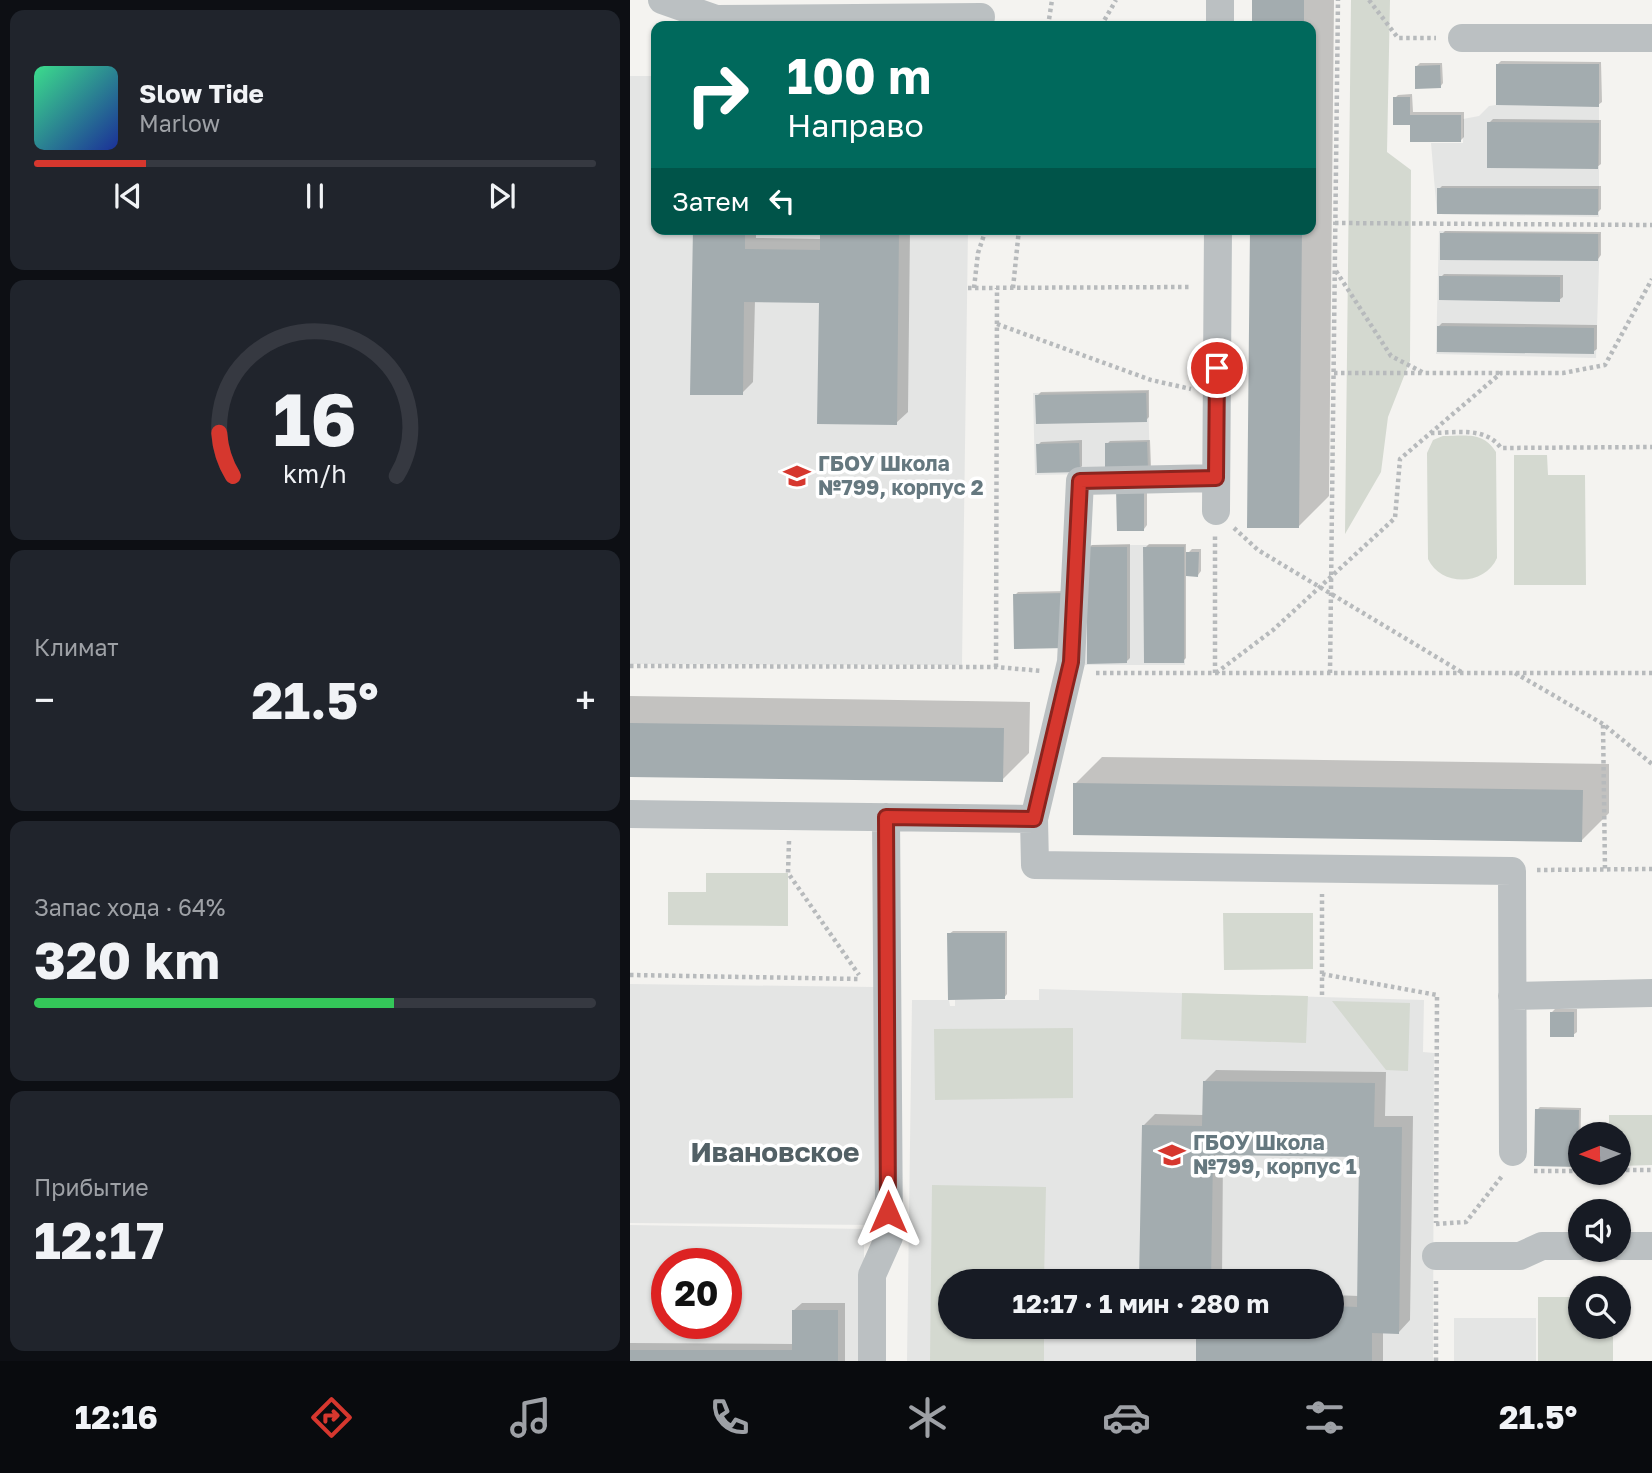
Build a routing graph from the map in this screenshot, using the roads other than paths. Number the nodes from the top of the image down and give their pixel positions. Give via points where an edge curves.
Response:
1 (663, 0) edge
2 (1220, 0) edge
3 (981, 17) dead end
4 (1220, 21) edge
5 (1462, 38) road end
6 (1652, 38) edge
7 (1218, 235) edge
8 (1216, 478) junction
9 (1216, 511) road end
10 (630, 814) edge
11 (886, 817) junction
12 (1034, 819) junction
13 (1652, 993) edge
14 (1512, 996) junction
15 (1522, 1161) road end
16 (1568, 1246) edge
17 (1631, 1246) edge
18 (1652, 1246) edge
19 (1436, 1256) dead end
20 (873, 1361) edge

1 - 3 lane via 716,19
2 - 4 lane
5 - 6 lane
7 - 8 lane
8 - 9 lane
8 - 12 lane via 1080,481 1068,673
10 - 11 lane
11 - 12 lane
11 - 20 lane via 874,979 889,1237 868,1275
12 - 14 lane via 1035,865 1511,871
13 - 14 lane
14 - 15 lane
16 - 19 lane via 1542,1246 1520,1256
17 - 18 lane

